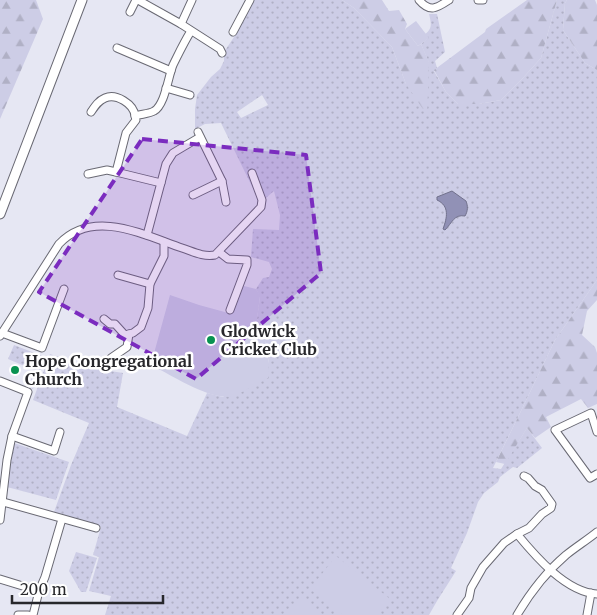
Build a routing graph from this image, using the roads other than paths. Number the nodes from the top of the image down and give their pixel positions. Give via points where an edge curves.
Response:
1 (137, 0) edge
2 (192, 0) edge
3 (250, 0) edge
4 (419, 0) edge
5 (449, 0) edge
6 (478, 0) edge
7 (483, 0) edge
8 (79, 2) edge
9 (130, 12) dead end
10 (181, 24) junction
11 (191, 31) junction
12 (233, 32) dead end
13 (117, 48) dead end
14 (222, 53) dead end
15 (171, 71) junction
16 (166, 88) junction
17 (190, 95) dead end
18 (91, 112) dead end
19 (135, 116) junction
20 (116, 172) junction
21 (252, 173) dead end
22 (88, 174) dead end
23 (222, 181) junction
24 (161, 183) junction
25 (193, 195) dead end
26 (226, 202) dead end
27 (0, 214) edge
28 (147, 234) junction
29 (164, 242) junction
30 (219, 252) junction
31 (118, 275) dead end
32 (150, 284) junction
33 (64, 290) dead end
34 (230, 310) dead end
35 (104, 319) dead end
36 (127, 334) junction
37 (1, 335) edge
38 (110, 358) dead end
39 (0, 381) edge
40 (60, 432) dead end
41 (597, 432) edge
42 (12, 436) junction
43 (597, 474) edge
44 (524, 476) dead end
45 (1, 501) edge
46 (62, 519) junction
47 (0, 520) edge
48 (96, 528) dead end
49 (597, 532) edge
50 (517, 534) junction
51 (551, 570) junction
52 (0, 579) edge
53 (39, 591) junction
54 (594, 593) edge
55 (18, 615) edge
56 (28, 615) edge
57 (33, 615) edge
58 (457, 615) edge
59 (517, 615) edge
60 (587, 615) edge

1 - 9 street
1 - 10 street
2 - 10 street
3 - 12 street
4 - 5 street via 430,8
6 - 7 street
8 - 27 main road
10 - 11 street
11 - 14 street
11 - 15 street
13 - 15 street
15 - 16 street
16 - 17 street
16 - 19 street via 161,104 154,111
18 - 19 street via 106,97 116,97 128,103
19 - 20 street via 136,120 126,133
20 - 22 street via 107,170
20 - 24 street
21 - 30 street via 262,200 261,207
23 - 24 street via 199,134 173,153
23 - 25 street
23 - 26 street
24 - 28 street
28 - 29 street
28 - 37 street via 101,226 85,228 65,238
29 - 30 street via 207,256
29 - 32 street via 164,256
30 - 34 street via 228,259 247,260
31 - 32 street
32 - 36 street via 148,308 141,327
33 - 37 street via 42,348
35 - 36 street
36 - 38 street via 127,347
39 - 42 street via 28,392
40 - 42 street via 54,451
41 - 43 street via 591,413 555,430 590,478
42 - 45 street
44 - 50 street via 542,490 552,504 529,528
45 - 46 street
45 - 47 street
46 - 48 street
46 - 53 street
49 - 51 street
50 - 51 street
50 - 58 street via 504,543 483,567
51 - 54 street via 579,590
51 - 59 street
52 - 53 street
53 - 57 street
54 - 60 street
55 - 56 street

